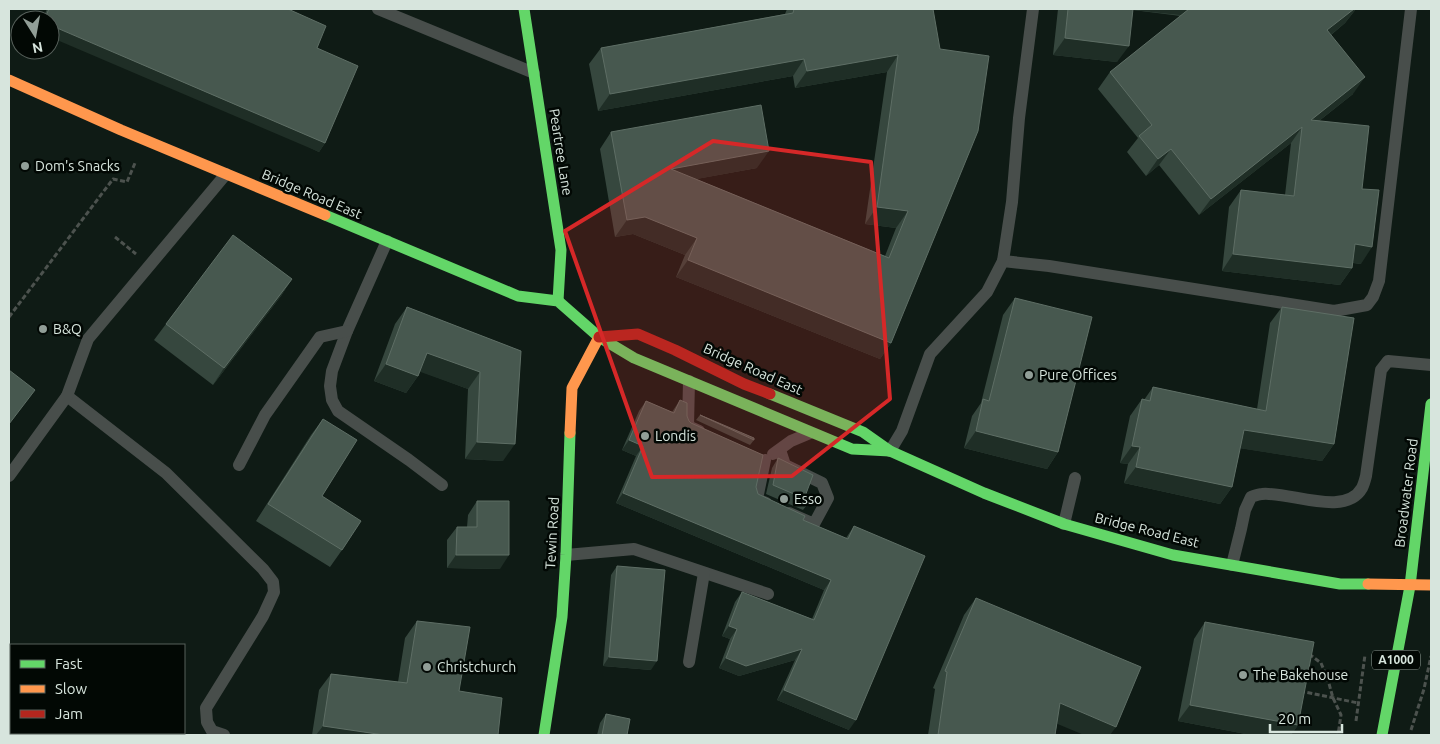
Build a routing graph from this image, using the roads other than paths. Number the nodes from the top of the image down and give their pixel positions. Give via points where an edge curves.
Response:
1 (378, 9) edge
2 (524, 9) edge
3 (1033, 9) edge
4 (1411, 9) edge
5 (534, 73) junction
6 (9, 80) edge
7 (226, 174) junction
8 (387, 241) junction
9 (1003, 261) junction
10 (558, 301) junction
11 (347, 331) junction
12 (599, 337) junction
13 (1431, 365) edge
14 (689, 381) junction
15 (67, 396) junction
16 (1431, 404) edge
17 (812, 432) junction
18 (714, 438) edge
19 (780, 450) junction
20 (890, 451) junction
21 (240, 465) dead end
22 (9, 476) edge
23 (1075, 478) dead end
24 (442, 484) dead end
25 (1064, 524) junction
26 (566, 555) junction
27 (1232, 565) junction
28 (704, 573) junction
29 (1431, 585) edge
30 (1410, 586) junction
31 (768, 594) dead end
32 (1431, 597) edge
33 (689, 662) dead end
34 (224, 735) edge
35 (544, 735) edge
36 (1382, 735) edge

1 - 5 lane
2 - 5 street, Peartree Lane
3 - 9 lane
4 - 9 lane via 1379,281 1367,305 1334,311
5 - 10 street, Peartree Lane via 561,250
6 - 7 street, Bridge Road East
7 - 8 street, Bridge Road East
7 - 15 lane via 88,339
8 - 10 street, Bridge Road East via 518,296
8 - 11 lane
9 - 20 lane via 986,292 930,354 902,431
10 - 12 street, Bridge Road East
11 - 21 lane via 320,337 265,415
11 - 24 lane via 332,371 330,386 338,411
12 - 14 street, Bridge Road East via 634,358
12 - 20 street, Bridge Road East via 638,334 744,384 863,432
12 - 26 street, Tewin Road via 572,388
13 - 27 lane via 1388,361 1382,370 1362,488 1343,501 1329,503 1274,494 1251,497
14 - 17 street, Bridge Road East
14 - 18 lane via 688,426
15 - 22 lane
15 - 34 lane via 166,473 273,582 274,592 264,616 206,708 207,722 212,731
16 - 30 street, Broadwater Road / A1000
17 - 19 lane
17 - 20 street, Bridge Road East via 852,449
19 - 19 lane via 785,465 822,483 828,498 814,524 757,499 761,458
20 - 25 street, Bridge Road East
23 - 25 lane
25 - 27 street, Bridge Road East via 1173,554
26 - 28 lane via 634,549
26 - 35 street, Tewin Road via 562,617
27 - 30 street, Bridge Road East via 1340,584
28 - 31 lane
28 - 33 lane
29 - 30 street, Bridge Road East
30 - 32 street
30 - 36 street, A1000

